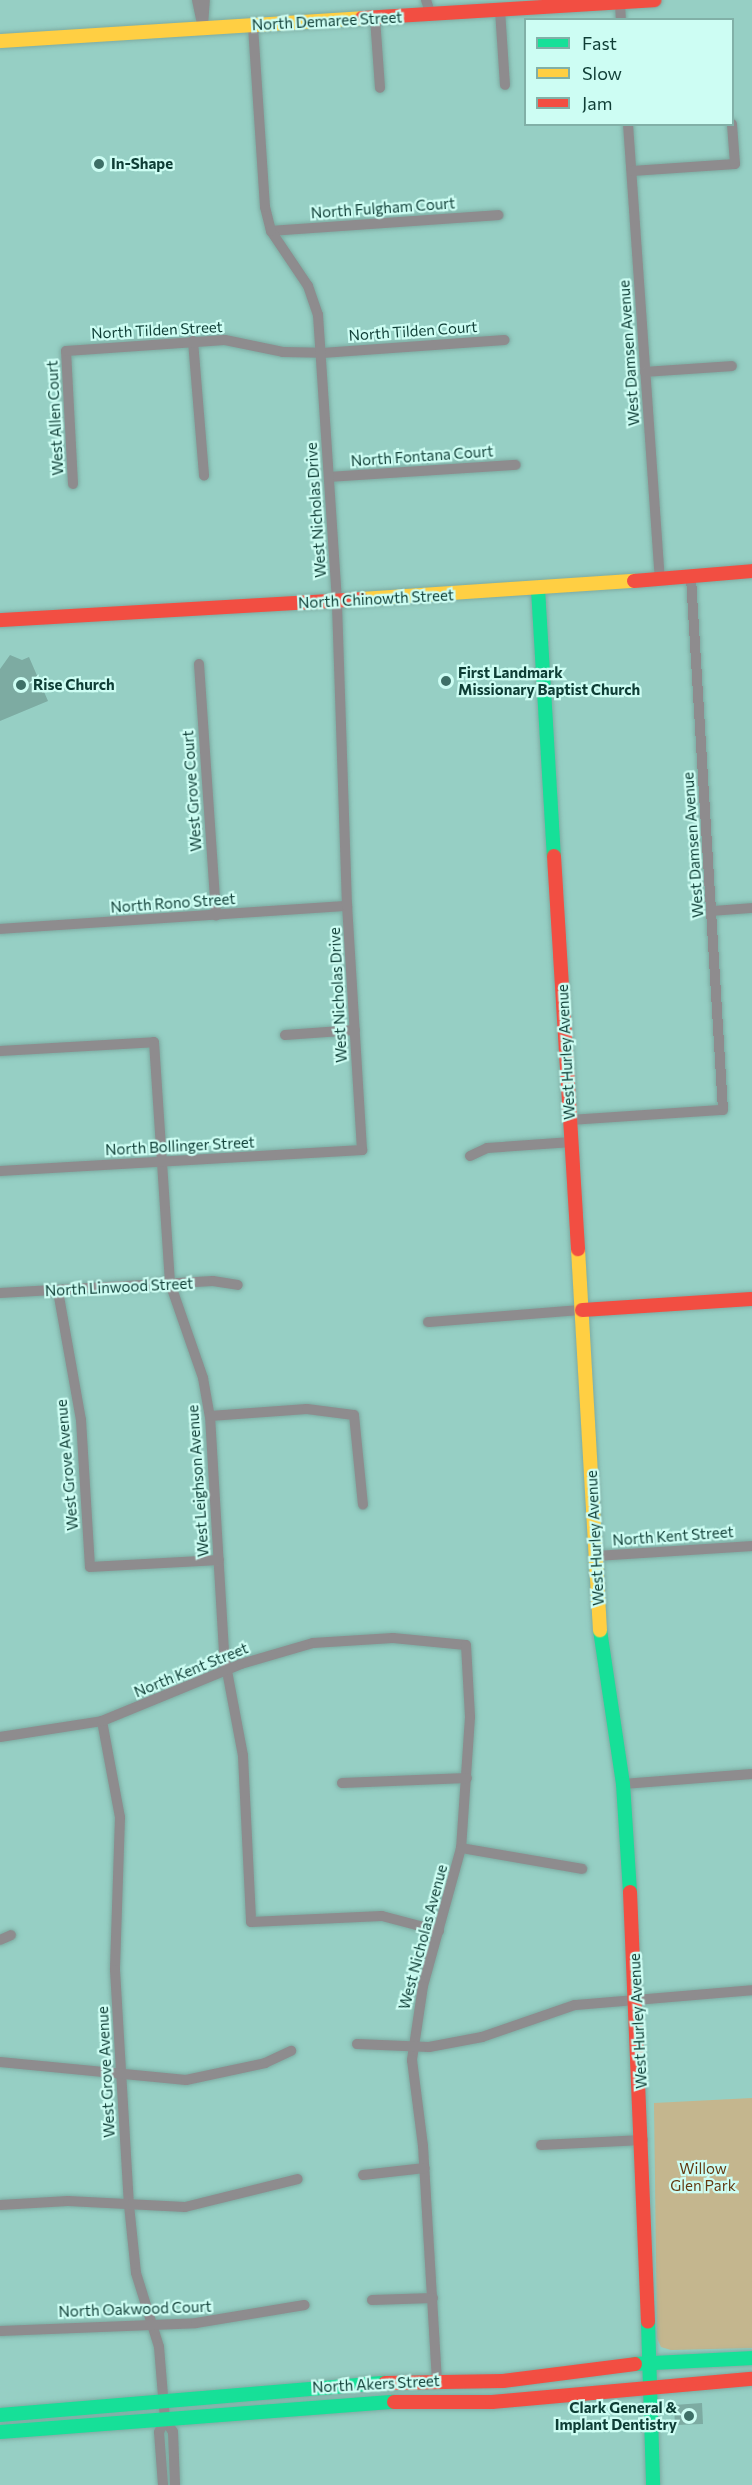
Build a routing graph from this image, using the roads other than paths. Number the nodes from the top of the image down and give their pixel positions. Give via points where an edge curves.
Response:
1 (197, 0) edge
2 (205, 0) edge
3 (426, 0) edge
4 (433, 0) edge
5 (654, 0) edge
6 (620, 3) junction
7 (500, 10) junction
8 (431, 15) junction
9 (375, 18) junction
10 (621, 18) edge
11 (253, 26) junction
12 (203, 29) junction
13 (0, 41) edge
14 (505, 85) dead end
15 (380, 88) dead end
16 (628, 126) edge
17 (732, 126) edge
18 (632, 171) junction
19 (498, 215) dead end
20 (271, 231) junction
21 (505, 340) dead end
22 (193, 341) junction
23 (66, 351) joint
24 (322, 353) junction
25 (732, 366) dead end
26 (645, 372) junction
27 (516, 465) dead end
28 (204, 476) dead end
29 (329, 477) junction
30 (74, 484) dead end
31 (752, 571) edge
32 (691, 578) junction
33 (660, 579) junction
34 (538, 589) junction
35 (337, 602) junction
36 (0, 620) edge
37 (199, 664) dead end
38 (347, 906) junction
39 (752, 908) edge
40 (712, 910) junction
41 (216, 915) junction
42 (0, 929) edge
43 (355, 1030) junction
44 (285, 1035) dead end
45 (0, 1051) edge
46 (570, 1120) junction
47 (572, 1142) junction
48 (362, 1150) joint
49 (470, 1156) dead end
50 (162, 1162) junction
51 (0, 1171) edge
52 (170, 1283) junction
53 (238, 1285) dead end
54 (58, 1291) junction
55 (0, 1293) edge
56 (752, 1299) edge
57 (582, 1310) junction
58 (428, 1322) dead end
59 (210, 1416) junction
60 (363, 1505) dead end
61 (752, 1546) edge
62 (597, 1556) junction
63 (219, 1560) junction
64 (466, 1645) joint
65 (226, 1671) junction
66 (102, 1721) junction
67 (0, 1737) edge
68 (752, 1774) edge
69 (467, 1778) junction
70 (342, 1783) dead end
71 (623, 1784) junction
72 (461, 1848) junction
73 (582, 1869) dead end
74 (439, 1931) junction
75 (752, 1990) edge
76 (637, 1998) junction
77 (357, 2044) dead end
78 (413, 2048) junction
79 (291, 2051) dead end
80 (0, 2062) edge
81 (122, 2076) junction
82 (643, 2140) junction
83 (541, 2145) dead end
84 (425, 2168) junction
85 (363, 2175) dead end
86 (298, 2179) dead end
87 (0, 2205) edge
88 (129, 2205) junction
89 (433, 2298) junction
90 (372, 2300) dead end
91 (305, 2305) dead end
92 (151, 2324) junction
93 (0, 2331) edge
94 (752, 2358) edge
95 (647, 2363) junction
96 (752, 2379) edge
97 (437, 2380) junction
98 (648, 2385) junction
99 (163, 2400) junction
100 (0, 2415) edge
101 (165, 2420) junction
102 (0, 2432) edge
103 (163, 2485) edge
104 (175, 2485) edge
105 (653, 2485) edge

1 - 12 street
2 - 12 street
3 - 8 street
4 - 8 street
5 - 6 street, North Demaree Street
6 - 7 street, North Demaree Street
6 - 10 street
7 - 8 street, North Demaree Street
7 - 14 street
8 - 9 street, North Demaree Street
9 - 11 street, North Demaree Street
9 - 15 street
11 - 12 street, North Demaree Street
11 - 20 street, West Nicholas Drive via 265,207
12 - 13 street, North Demaree Street
16 - 18 street, West Damsen Avenue
17 - 18 street via 735,164
18 - 26 street, West Damsen Avenue
19 - 20 street, North Fulgham Court
20 - 24 street, West Nicholas Drive via 308,286 318,315
21 - 24 street, North Tilden Court
22 - 23 street, North Tilden Street
22 - 24 street, North Tilden Street
22 - 28 street
23 - 30 street, West Allen Court
24 - 29 street, West Nicholas Drive
25 - 26 street
26 - 33 street, West Damsen Avenue
27 - 29 street, North Fontana Court
29 - 35 street, West Nicholas Drive
31 - 32 street, North Chinowth Street
32 - 33 street, North Chinowth Street
32 - 40 street, West Damsen Avenue
33 - 34 street, North Chinowth Street
34 - 35 street, North Chinowth Street
34 - 46 street, West Hurley Avenue
35 - 36 street, North Chinowth Street
35 - 38 street, West Nicholas Drive
37 - 41 street, West Grove Court
38 - 41 street, North Rono Street
38 - 43 street, West Nicholas Drive
39 - 40 street
40 - 46 street, West Damsen Avenue via 723,1110
41 - 42 street, North Rono Street
43 - 44 street
43 - 48 street, West Nicholas Drive
45 - 50 street, West Leighson Avenue via 154,1042
46 - 47 street, West Hurley Avenue
47 - 49 street via 487,1149
47 - 57 street, West Hurley Avenue
48 - 50 street, North Bollinger Street
50 - 51 street, North Bollinger Street
50 - 52 street, West Leighson Avenue
52 - 53 street, North Linwood Street
52 - 54 street, North Linwood Street
52 - 59 street, West Leighson Avenue via 203,1378
54 - 55 street, North Linwood Street
54 - 63 street, West Grove Avenue via 81,1420 90,1567
56 - 57 street
57 - 58 street
57 - 62 street, West Hurley Avenue
59 - 60 street via 347,1412 357,1423
59 - 63 street, West Leighson Avenue
61 - 62 street, North Kent Street
62 - 71 street, West Hurley Avenue via 606,1683
63 - 65 street, West Leighson Avenue
64 - 65 street, North Kent Street via 353,1638 313,1643
64 - 69 street, West Nicholas Avenue
65 - 66 street, North Kent Street
65 - 74 street, West Leighson Avenue via 243,1756 251,1922 382,1916
66 - 67 street, North Kent Street
66 - 81 street, West Grove Avenue via 120,1817 115,1970
68 - 71 street
69 - 70 street
69 - 72 street, West Nicholas Avenue
71 - 76 street, West Hurley Avenue
72 - 73 street
72 - 74 street, West Nicholas Avenue
74 - 78 street, West Nicholas Avenue via 423,1986
75 - 76 street
76 - 78 street via 575,2005 463,2042
76 - 82 street, West Hurley Avenue
77 - 78 street
78 - 84 street, West Nicholas Avenue via 415,2103
79 - 81 street via 265,2063 196,2078
80 - 81 street
81 - 88 street, West Grove Avenue
82 - 83 street
82 - 95 street, West Hurley Avenue
84 - 85 street
84 - 89 street, West Nicholas Avenue
86 - 88 street via 185,2207
87 - 88 street via 68,2201
88 - 92 street, West Grove Avenue via 136,2273
89 - 90 street
89 - 97 street, West Nicholas Avenue
91 - 92 street, North Oakwood Court via 196,2323
92 - 93 street, North Oakwood Court
92 - 99 street, West Grove Avenue
94 - 95 street, North Akers Street
95 - 97 street, North Akers Street via 504,2381
95 - 98 street, West Hurley Avenue
96 - 98 street, North Akers Street
97 - 99 street, North Akers Street
98 - 101 street, North Akers Street via 492,2402 407,2401
98 - 105 street, West Hurley Avenue
99 - 100 street, North Akers Street
99 - 101 street, West Grove Avenue
101 - 102 street, North Akers Street
101 - 103 street via 159,2432
101 - 104 street via 173,2432

